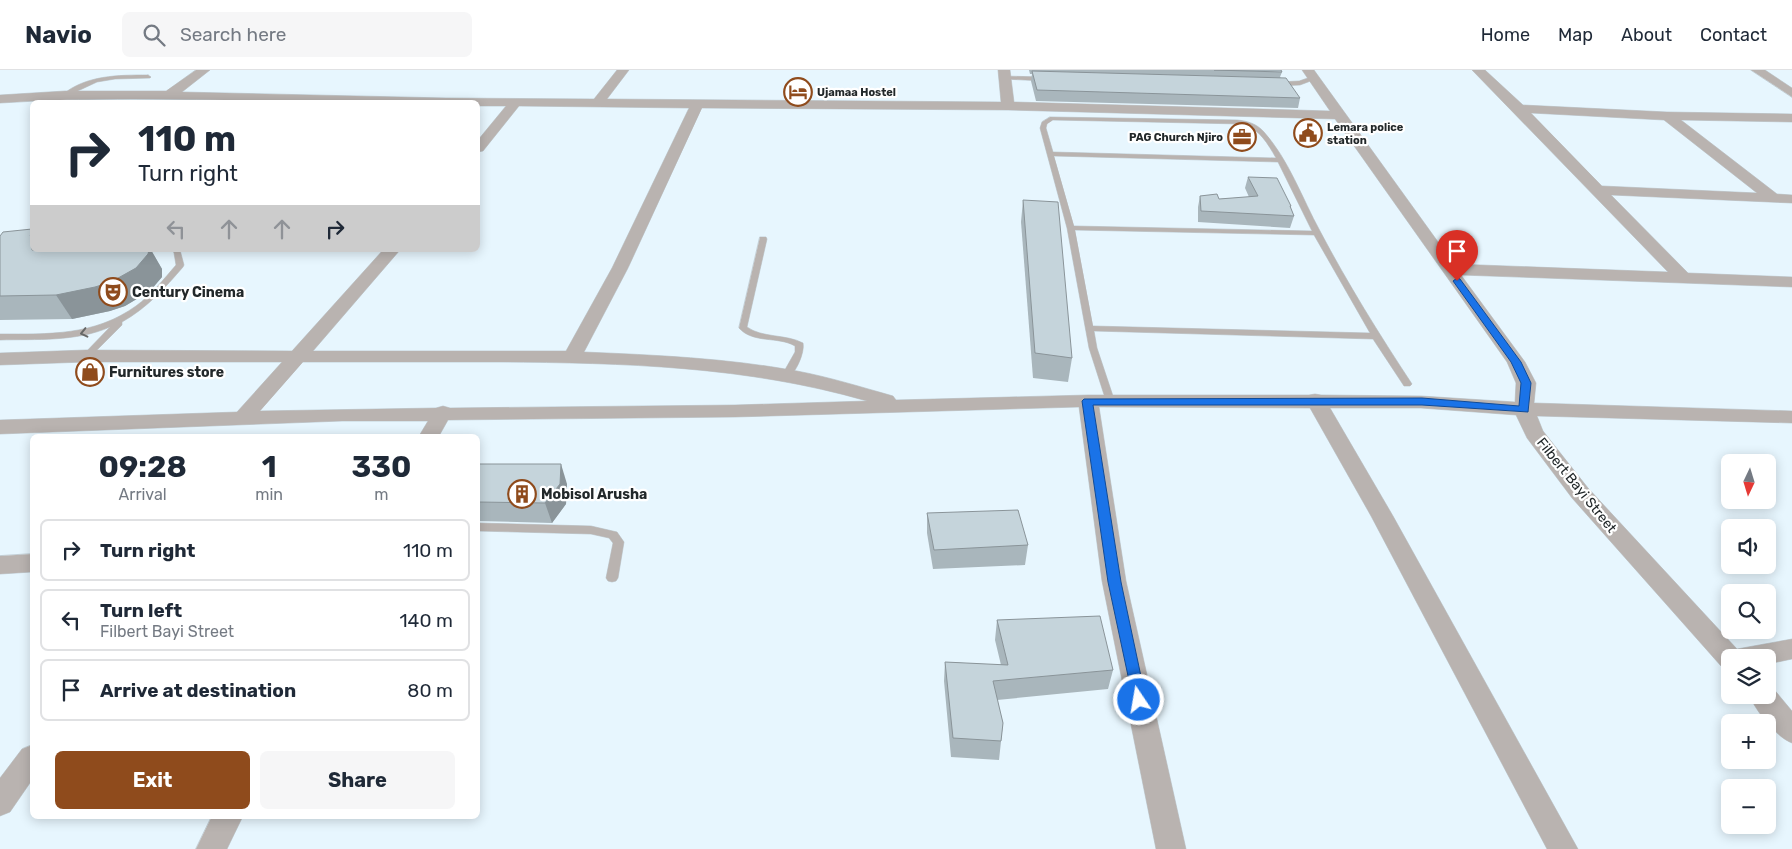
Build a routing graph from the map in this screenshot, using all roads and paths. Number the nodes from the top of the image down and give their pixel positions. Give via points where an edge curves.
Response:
1 (204, 70) edge
2 (623, 70) edge
3 (1478, 70) edge
4 (1757, 70) edge
5 (1004, 74) edge
6 (1311, 74) edge
7 (148, 77) dead end
8 (1052, 79) edge
9 (1274, 84) edge
10 (1792, 93) edge
11 (65, 95) junction
12 (169, 95) junction
13 (0, 99) edge
14 (326, 100) edge
15 (480, 102) edge
16 (515, 102) junction
17 (598, 103) junction
18 (697, 104) junction
19 (1008, 106) junction
20 (1519, 109) junction
21 (1339, 115) junction
22 (1667, 116) junction
23 (1792, 118) edge
24 (480, 146) edge
25 (1049, 154) junction
26 (1279, 160) junction
27 (1599, 190) junction
28 (1773, 198) junction
29 (1792, 199) edge
30 (1071, 228) junction
31 (1317, 233) junction
32 (764, 239) dead end
33 (390, 252) edge
34 (178, 254) edge
35 (1448, 268) junction
36 (1682, 276) junction
37 (1792, 282) edge
38 (125, 318) junction
39 (1089, 328) junction
40 (1375, 336) junction
41 (0, 337) edge
42 (86, 356) junction
43 (572, 356) junction
44 (297, 357) junction
45 (0, 358) edge
46 (787, 375) junction
47 (1407, 384) dead end
48 (1315, 400) junction
49 (1099, 401) junction
50 (910, 406) junction
51 (1524, 409) junction
52 (443, 412) junction
53 (1792, 417) edge
54 (242, 418) junction
55 (0, 427) edge
56 (430, 434) edge
57 (480, 527) edge
58 (30, 563) edge
59 (0, 565) edge
60 (612, 578) dead end
61 (1792, 648) edge
62 (1722, 649) edge
63 (1776, 651) edge
64 (1770, 704) edge
65 (1792, 731) edge
66 (30, 761) edge
67 (0, 802) edge
68 (226, 819) edge
69 (211, 849) edge
70 (1172, 849) edge
71 (1563, 849) edge

1 - 12 street
2 - 17 street
3 - 20 street
4 - 10 street
5 - 8 lane
5 - 19 street
6 - 9 lane via 1300,83
6 - 21 street, Filbert Bayi Street
7 - 11 lane via 106,77 88,82
11 - 12 street
11 - 13 street
12 - 14 street
15 - 16 street
16 - 17 street
16 - 24 street
17 - 18 street
18 - 19 street
18 - 43 street via 620,268
19 - 21 street
20 - 22 street
20 - 27 street
21 - 35 street, Filbert Bayi Street
22 - 23 street
22 - 28 street
25 - 26 lane
25 - 26 lane via 1043,128 1044,123 1052,118 1233,122 1247,123 1259,130
25 - 30 lane
26 - 31 lane
27 - 28 street
27 - 36 street
28 - 29 street
30 - 31 lane
30 - 39 lane
31 - 40 lane
32 - 46 lane via 743,328 754,334 792,339 800,344 800,352
33 - 44 street
34 - 38 lane via 180,265 164,285
35 - 36 street
35 - 51 street, Filbert Bayi Street via 1516,362 1526,383
36 - 37 street
38 -> 41 lane via 78,334
38 - 42 lane
39 - 40 lane
39 - 49 lane
40 - 47 lane
42 - 44 street
42 - 45 street
43 - 44 street
43 - 46 street via 683,362
44 - 54 street
46 - 50 street
48 - 49 street
48 - 51 street via 1422,402
48 - 71 street via 1382,516
49 - 50 street
49 - 70 street via 1114,582
50 - 52 street
51 - 53 street
51 - 62 street, Filbert Bayi Street via 1534,432 1580,493
52 - 54 street
52 - 56 street
54 - 55 street
57 - 60 lane via 591,530 613,535 618,542 618,553
58 - 59 street
61 - 63 street
64 - 65 street
66 - 67 street
68 - 69 street

